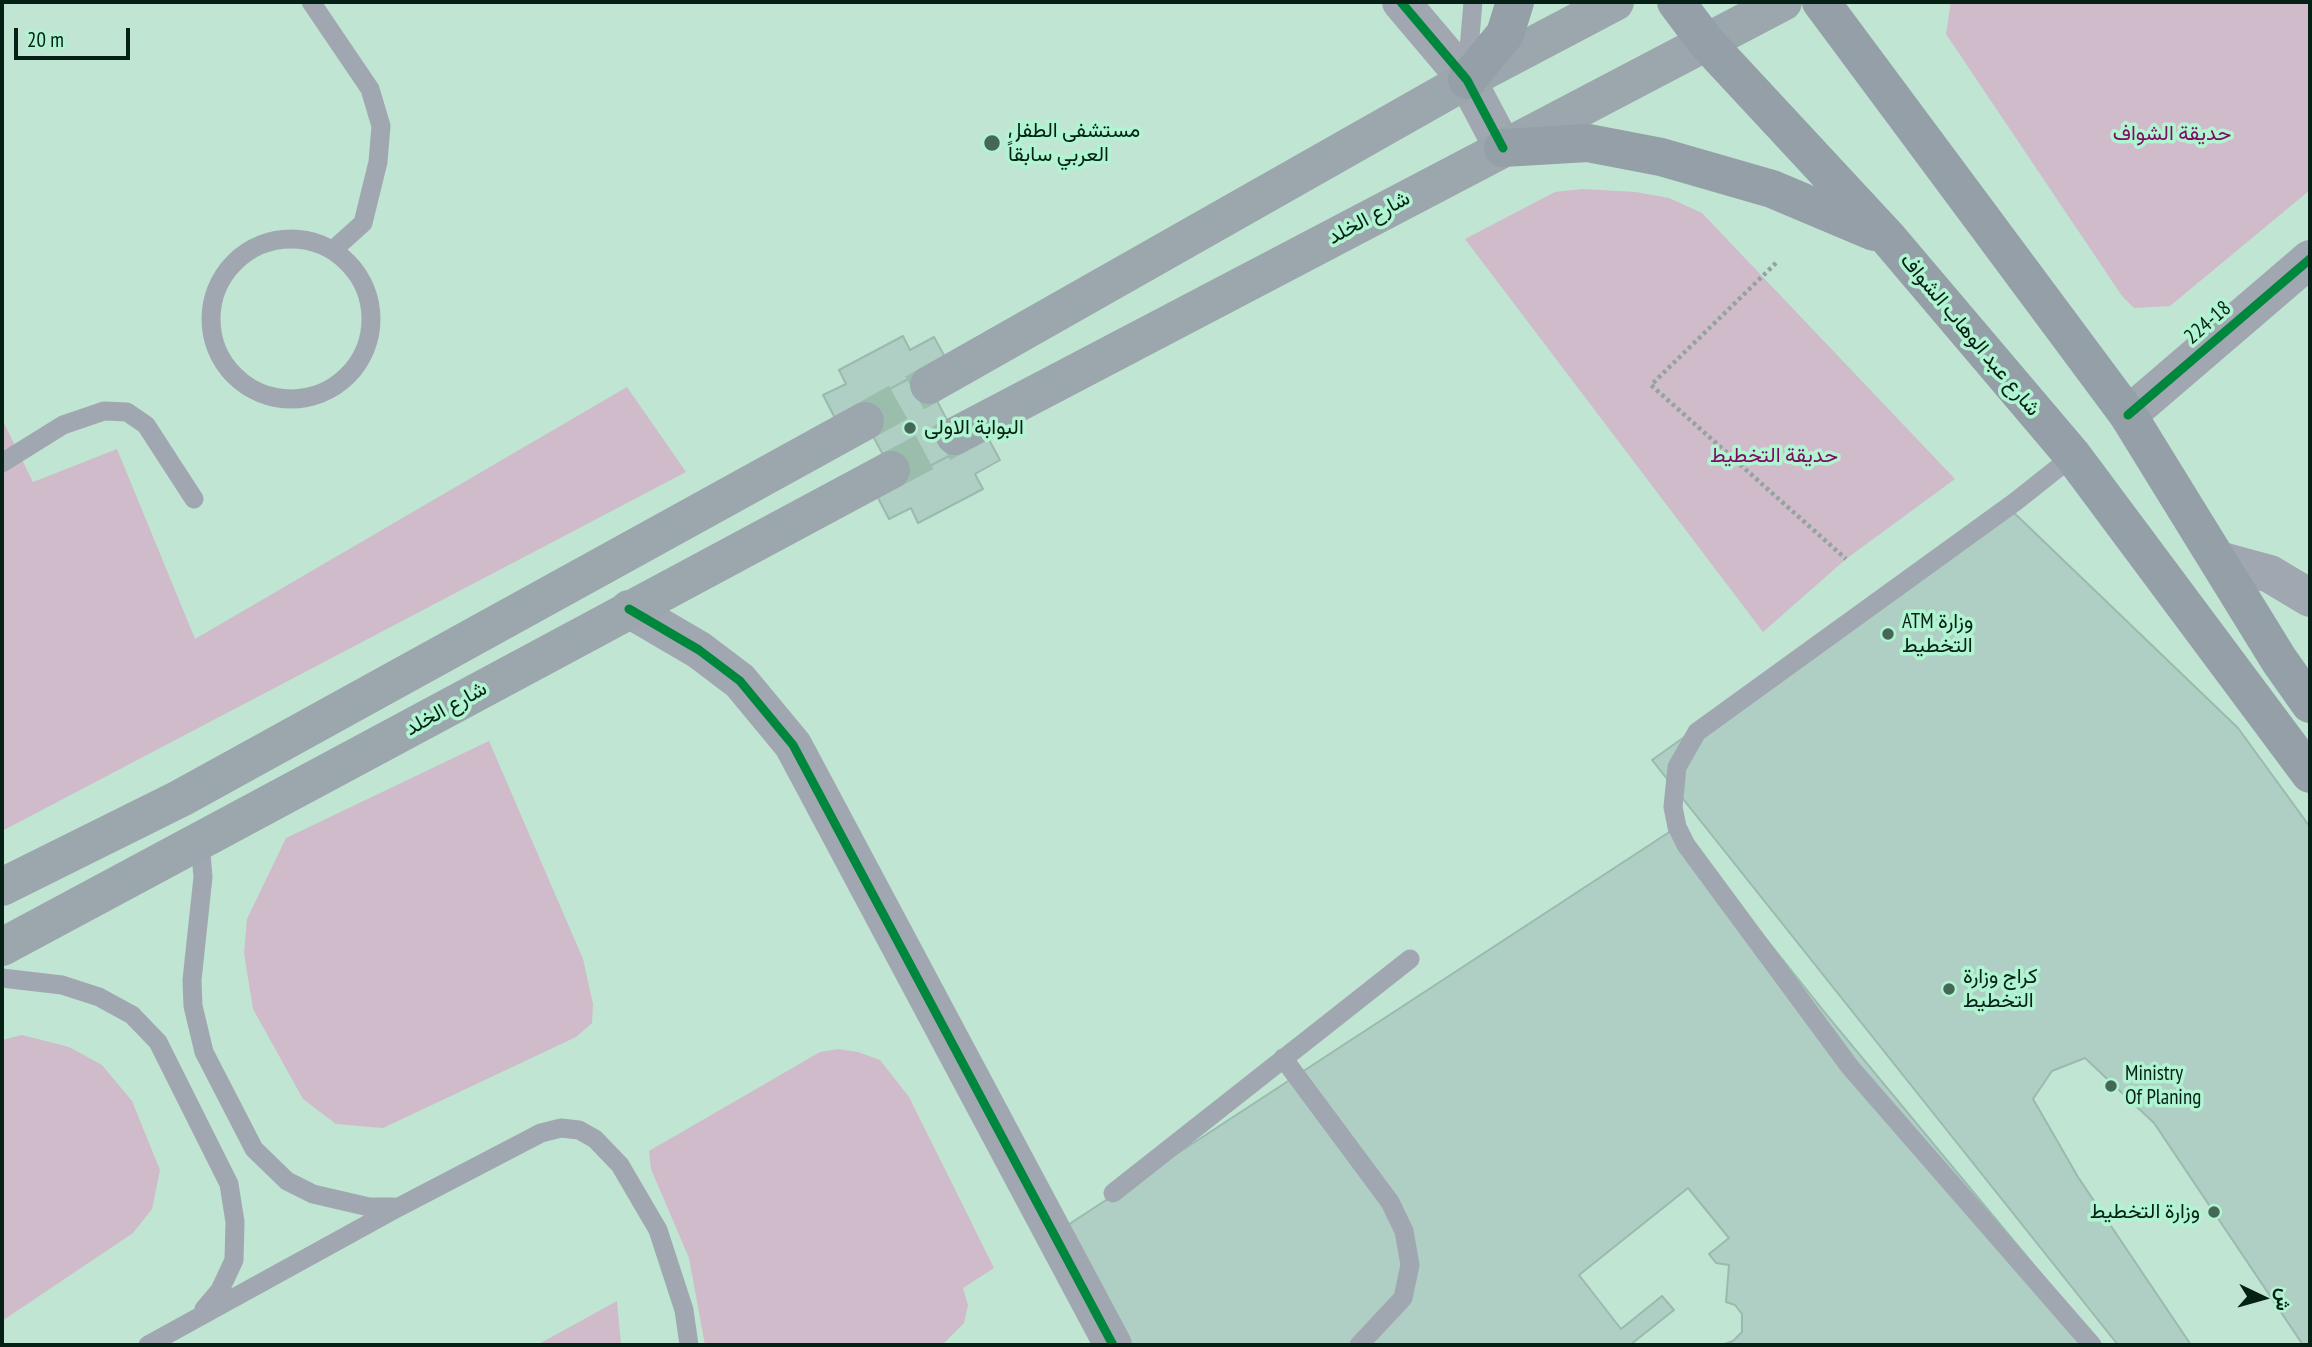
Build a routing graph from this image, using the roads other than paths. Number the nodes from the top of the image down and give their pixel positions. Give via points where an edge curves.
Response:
1 (311, 2) edge
2 (1401, 2) edge
3 (1473, 2) edge
4 (1515, 2) edge
5 (1615, 2) edge
6 (1676, 2) edge
7 (1783, 2) edge
8 (1821, 2) edge
9 (1706, 42) junction
10 (1466, 80) junction
11 (1503, 148) junction
12 (1889, 239) junction
13 (333, 250) junction
14 (2310, 259) edge
15 (929, 385) tunnel mouth
16 (2128, 415) junction
17 (865, 421) tunnel mouth
18 (955, 436) tunnel mouth
19 (2073, 456) junction
20 (2, 463) edge
21 (891, 470) tunnel mouth
22 (194, 499) dead end
23 (2219, 560) junction
24 (2310, 598) edge
25 (629, 609) junction
26 (2310, 704) edge
27 (2310, 774) edge
28 (181, 798) junction
29 (200, 842) junction
30 (2, 887) edge
31 (2, 947) edge
32 (1410, 959) dead end
33 (2, 978) edge
34 (1283, 1058) junction
35 (1113, 1193) dead end
36 (399, 1207) junction
37 (195, 1318) junction
38 (148, 1345) edge
39 (689, 1345) edge
40 (1113, 1345) edge
41 (1359, 1345) edge
42 (2092, 1345) edge

1 - 13 lane via 370,89 381,126 378,162 363,223
2 - 10 street
3 - 10 lane
4 - 10 main road via 1505,34
5 - 10 main road
6 - 9 main road, شارع عبد الوهاب الشواف
7 - 9 main road, شارع الخلد
8 - 16 main road
9 - 11 main road, شارع الخلد
9 - 12 main road, شارع عبد الوهاب الشواف
10 - 11 street
10 - 15 main road
11 - 12 main road via 1588,143 1661,157 1772,189
11 - 18 main road, شارع الخلد
12 - 19 main road, شارع عبد الوهاب الشواف
13 - 13 lane via 308,240 282,239 257,247 234,262 219,284 212,310 213,337 223,361 240,381 262,395 288,400 314,397 338,385 357,366 368,342 372,316 366,290 353,267
14 - 16 street, 224-18
16 - 23 main road
17 - 28 main road
19 - 27 main road, شارع عبد الوهاب الشواف
19 - 42 lane via 1698,732 1677,767 1673,807 1686,845 1850,1067
20 - 22 lane via 63,425 104,411 127,412 146,425
21 - 25 main road, شارع الخلد
23 - 24 street via 2270,574
23 - 26 main road
25 - 29 main road, شارع الخلد
25 - 40 street via 699,650 740,681 793,745
28 - 29 main road
28 - 30 main road
29 - 31 main road, شارع الخلد
29 - 36 lane via 203,877 192,980 197,1033 254,1149 286,1181 313,1194 369,1207
32 - 34 lane
33 - 37 lane via 62,985 99,997 132,1015 158,1042 174,1070 229,1184 235,1222 234,1260 220,1290
34 - 35 lane
34 - 41 lane via 1390,1202 1404,1231 1410,1265 1403,1298
36 - 37 lane
36 - 39 lane via 541,1133 579,1130 621,1165 658,1230 684,1310
37 - 38 lane

